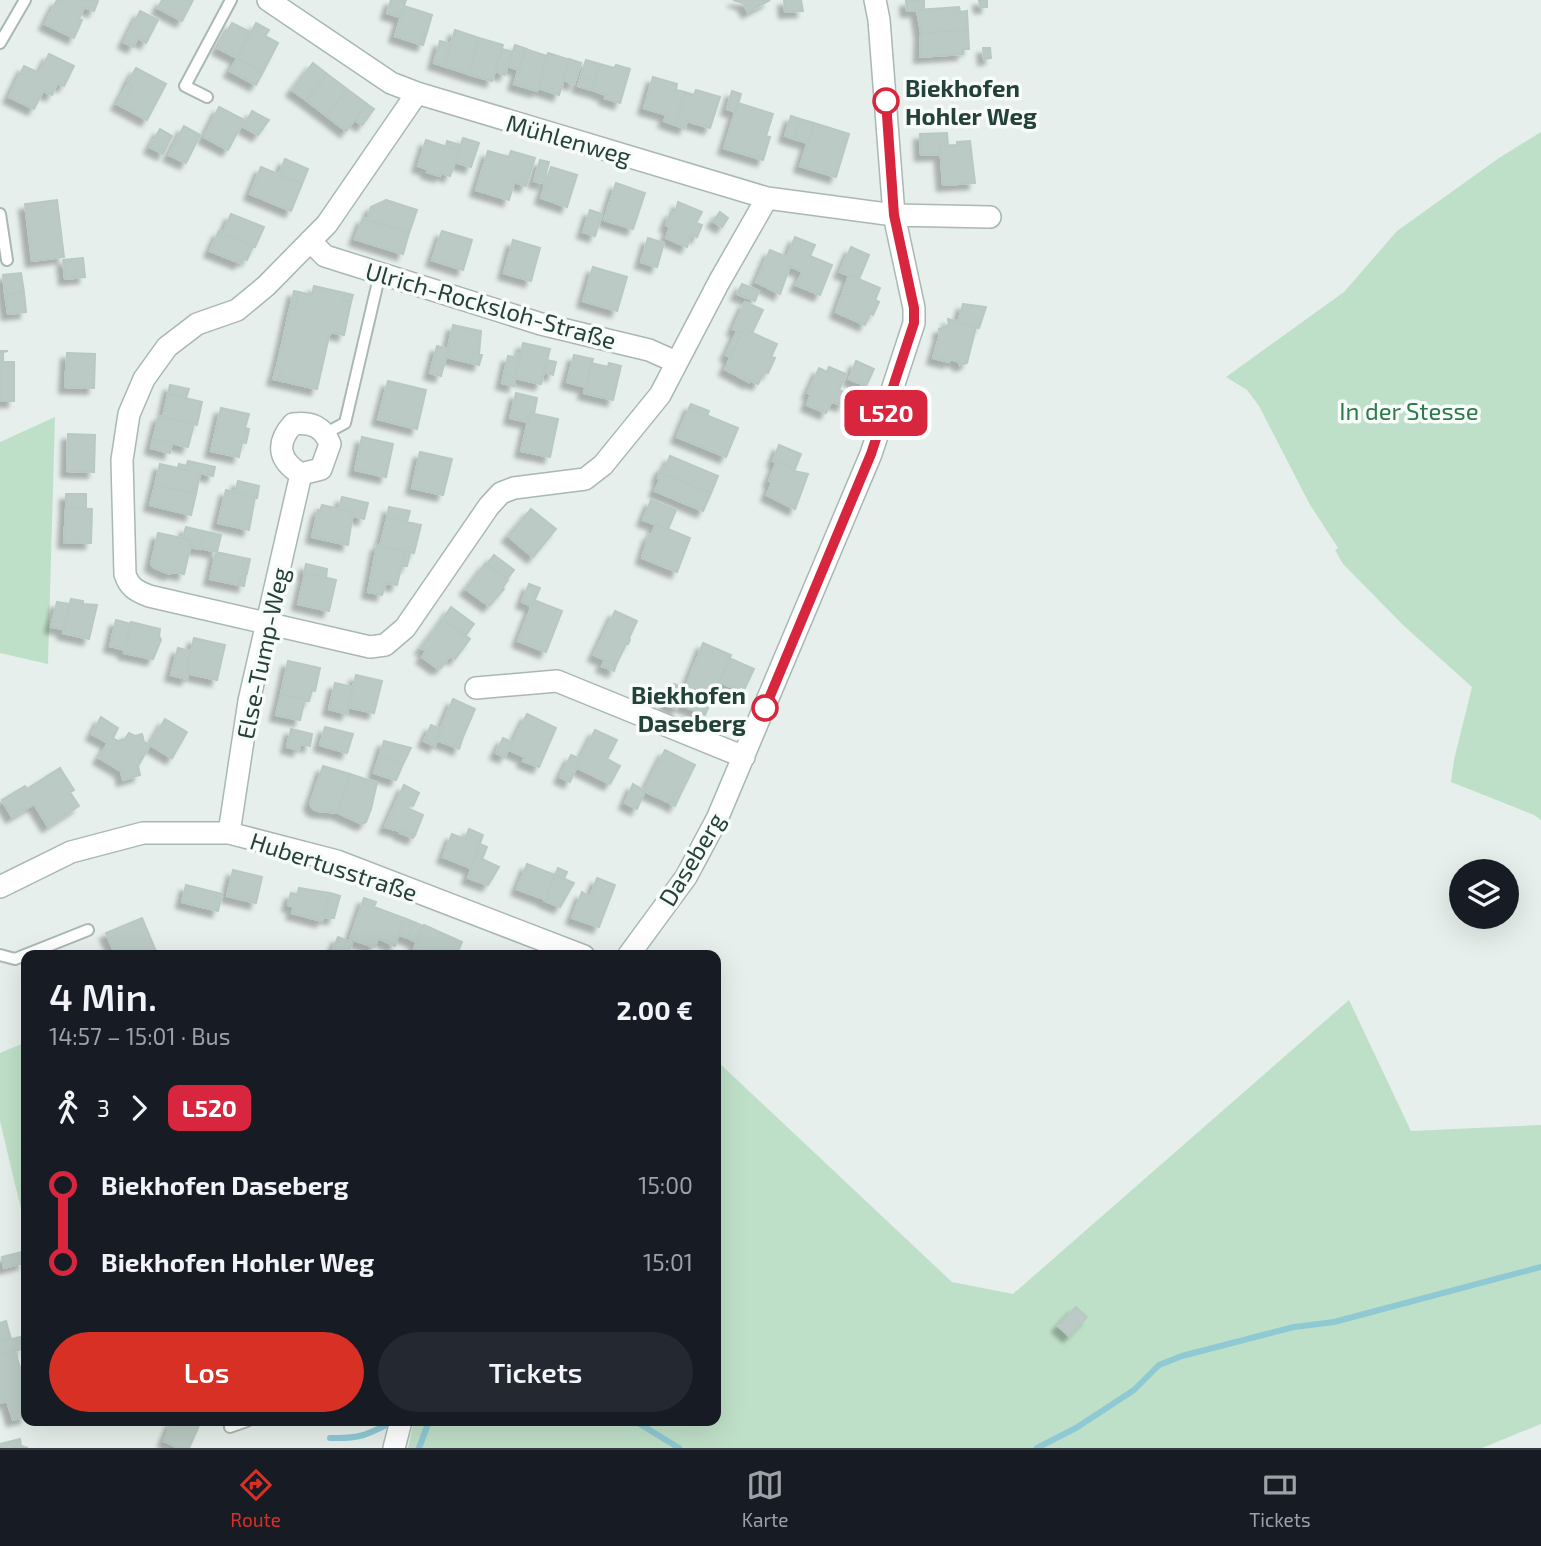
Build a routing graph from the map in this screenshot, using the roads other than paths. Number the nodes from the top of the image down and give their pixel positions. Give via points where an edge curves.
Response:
1 (25, 0) edge
2 (231, 0) edge
3 (268, 0) edge
4 (875, 0) edge
5 (0, 43) edge
6 (416, 93) junction
7 (207, 97) dead end
8 (767, 198) junction
9 (0, 214) edge
10 (894, 215) junction
11 (990, 217) dead end
12 (310, 241) junction
13 (7, 260) dead end
14 (380, 273) junction
15 (676, 362) junction
16 (326, 433) junction
17 (302, 474) junction
18 (267, 624) junction
19 (475, 688) dead end
20 (744, 757) junction
21 (229, 833) junction
22 (0, 887) edge
23 (88, 930) dead end
24 (38, 950) edge
25 (568, 950) edge
26 (632, 950) edge
27 (0, 955) edge
28 (21, 957) edge
29 (233, 1426) edge
30 (400, 1426) edge
31 (230, 1427) dead end
32 (394, 1448) edge

1 - 5 lane
2 - 7 lane via 186,86
3 - 6 street, Mühlenweg via 391,83
4 - 10 street, Daseberg
6 - 8 street, Mühlenweg
6 - 12 street via 327,225
8 - 10 street, Mühlenweg
8 - 15 street
9 - 13 lane
10 - 11 street, Mühlenweg
10 - 20 street, Daseberg via 914,308 909,343 867,465
12 - 14 street, Ulrich-Rocksloh-Straße via 326,256
12 - 18 street via 237,310 197,324 167,347 144,379 129,414 122,460 128,585 149,596
14 - 15 street, Ulrich-Rocksloh-Straße via 541,324 649,350
14 - 16 lane via 345,423
15 - 18 street via 660,396 594,474 501,494 405,628 385,645 370,647
16 - 17 street via 330,444 321,469
16 - 17 street via 306,423 293,424 286,432 283,456 288,467
17 - 18 street, Else-Tump-Weg
18 - 21 street, Else-Tump-Weg via 249,701
19 - 20 street via 557,681
20 - 26 street, Daseberg via 686,877
21 - 22 street, Hubertusstraße via 143,833 71,852
21 - 25 street, Hubertusstraße via 337,861
23 - 24 lane
27 - 28 lane
29 - 31 lane
30 - 32 street

